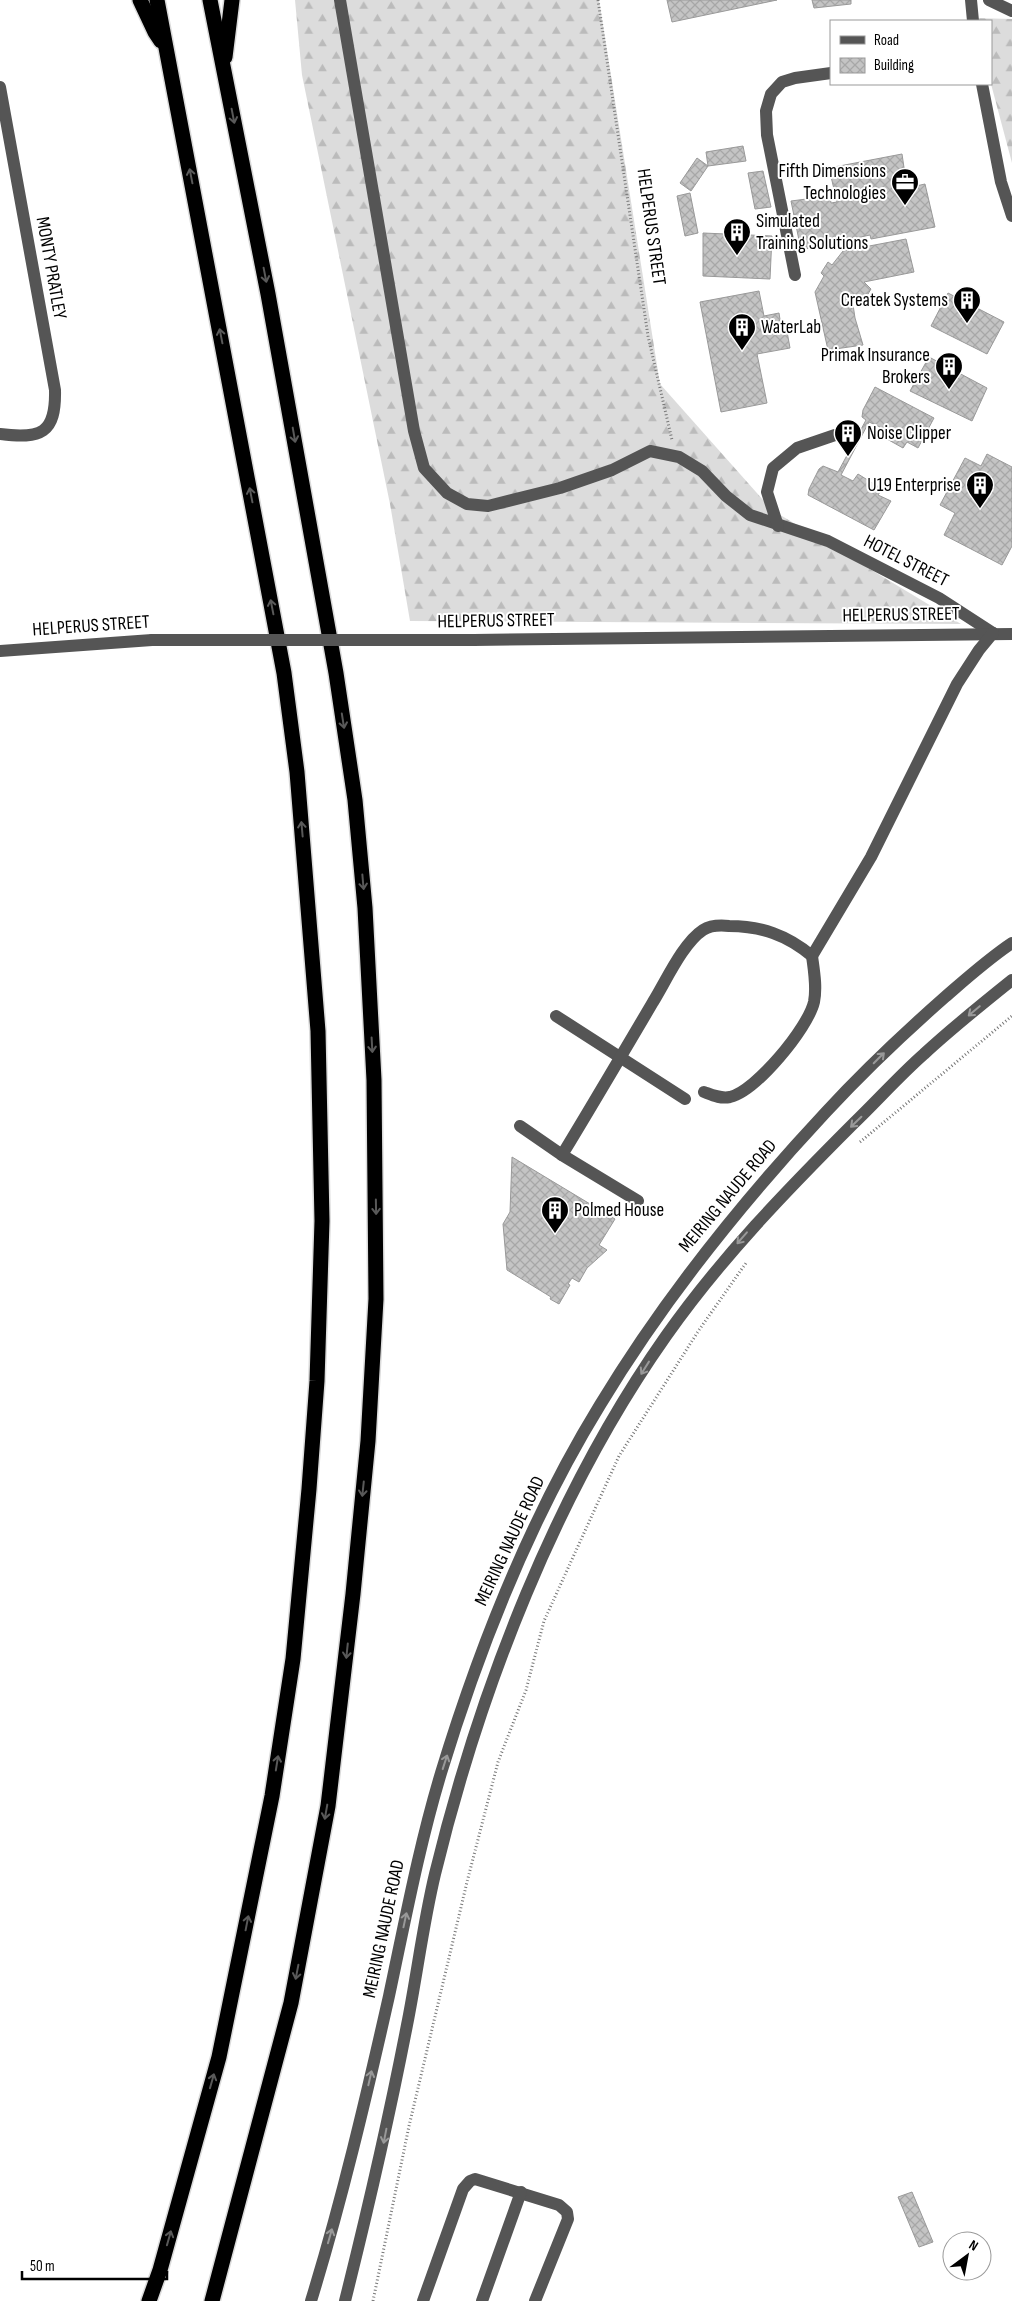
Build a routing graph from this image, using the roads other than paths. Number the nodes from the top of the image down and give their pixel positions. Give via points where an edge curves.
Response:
1 (140, 0) edge
2 (157, 0) edge
3 (210, 0) edge
4 (232, 0) edge
5 (340, 0) edge
6 (971, 0) edge
7 (989, 0) edge
8 (1012, 11) edge
9 (973, 20) edge
10 (166, 48) junction
11 (224, 68) junction
12 (830, 73) edge
13 (982, 85) edge
14 (0, 87) edge
15 (2, 114) edge
16 (1012, 216) edge
17 (795, 275) dead end
18 (0, 434) edge
19 (835, 435) dead end
20 (778, 526) junction
21 (993, 633) junction
22 (1012, 634) edge
23 (0, 651) edge
24 (1012, 942) edge
25 (812, 956) junction
26 (1012, 980) edge
27 (556, 1016) dead end
28 (620, 1058) junction
29 (704, 1092) dead end
30 (685, 1099) dead end
31 (520, 1126) dead end
32 (562, 1155) junction
33 (638, 1201) dead end
34 (521, 2192) junction
35 (149, 2301) edge
36 (212, 2301) edge
37 (311, 2301) edge
38 (345, 2301) edge
39 (423, 2301) edge
40 (482, 2301) edge
41 (535, 2301) edge

1 - 10 highway
2 - 10 highway
3 - 11 highway
4 - 11 highway
5 - 20 street, HOTEL STREET via 410,412 424,468 447,493 467,504 488,506 560,488 612,470 650,451 679,457 702,471 750,515
6 - 9 street
7 - 8 street
35 -> 10 highway via 219,2057 272,1796 292,1659 309,1489 322,1221 318,1031 297,772 284,673
11 -> 36 highway via 275,332 336,673 355,800 365,908 374,1080 376,1299 368,1441 328,1806 291,2003
12 - 17 street via 782,82 771,94 766,111 767,135
13 - 16 street via 1001,182
14 - 15 street, MONTY PRATLEY
15 - 18 street, MONTY PRATLEY via 55,390 55,412 40,433 22,437
19 - 20 street via 797,448 773,468 767,492
20 - 21 street, HOTEL STREET via 828,541 939,598
21 - 22 street, HOTEL STREET
21 - 23 street, HELPERUS STREET, bridge via 474,640 152,640
21 - 25 street via 957,684 871,857
37 -> 24 street, MEIRING NAUDE ROAD via 352,2162 440,1776 470,1684 509,1583 552,1493 598,1407 651,1326 711,1243 773,1168 903,1034
25 - 28 street via 776,933 756,928 721,925 703,930 673,969
25 - 29 street via 814,1001 798,1034 754,1083 738,1094 723,1098
26 -> 38 street, MEIRING NAUDE ROAD via 922,1056 742,1238 664,1338 606,1430 566,1508 507,1643 457,1793 434,1877 379,2166
27 - 28 street
28 - 30 street
28 - 32 street
31 - 32 street
32 - 33 street
34 - 39 street via 485,2180 470,2181 463,2189
34 - 40 street
34 - 41 street via 559,2205 568,2216

